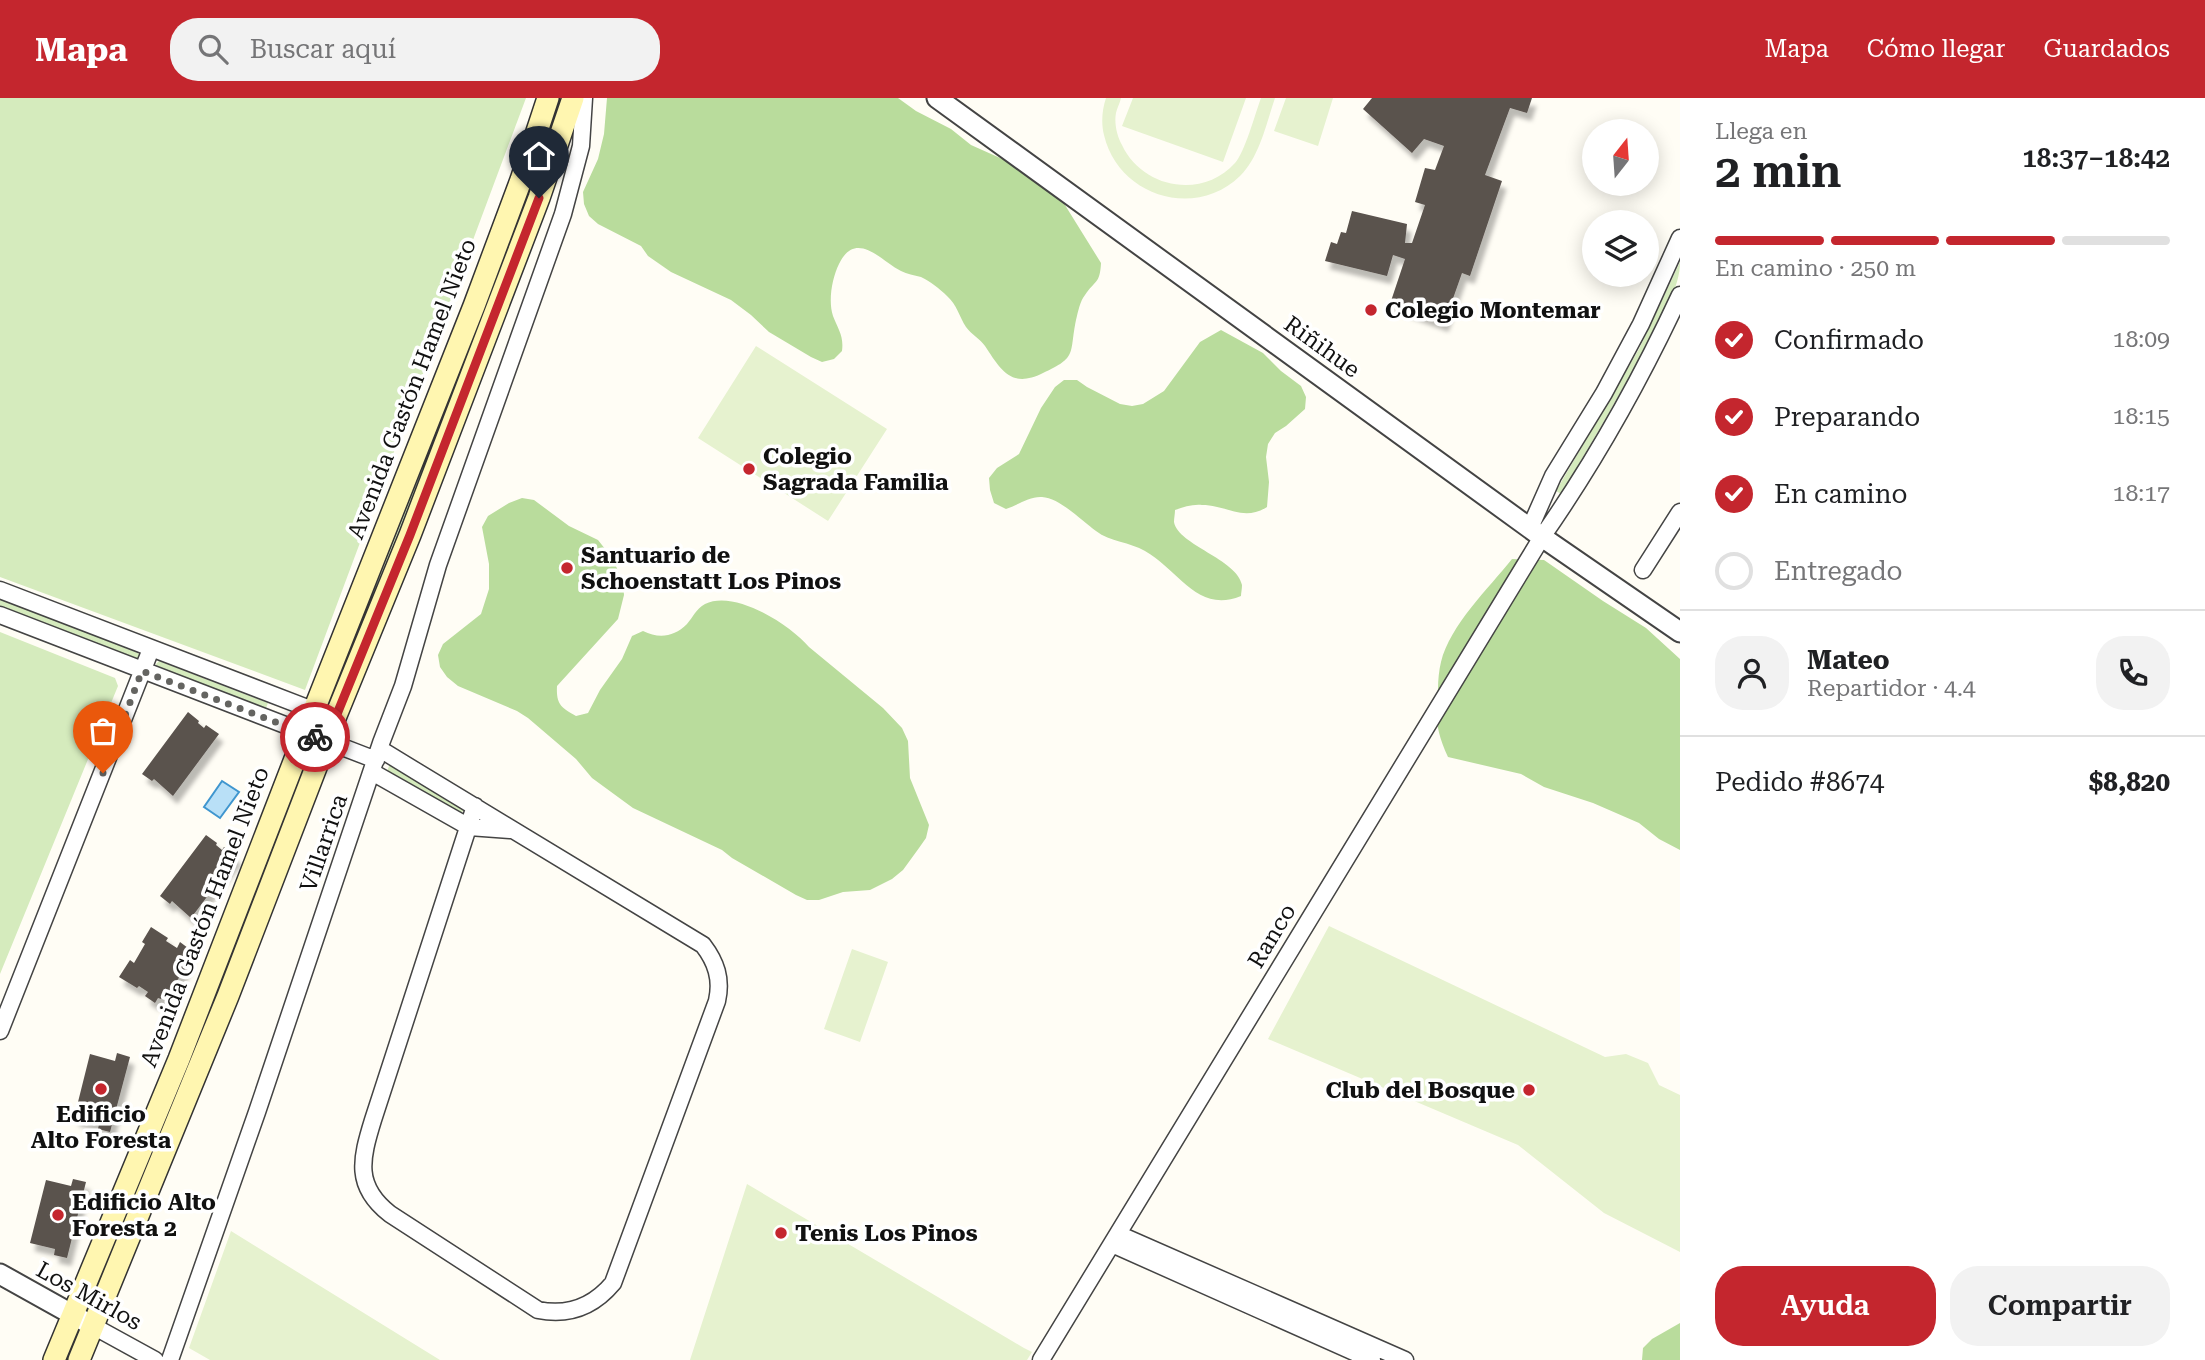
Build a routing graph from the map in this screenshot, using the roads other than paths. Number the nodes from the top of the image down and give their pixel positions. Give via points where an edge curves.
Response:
1 (548, 98) edge
2 (573, 98) edge
3 (584, 98) edge
4 (937, 98) edge
5 (1680, 238) edge
6 (1680, 295) edge
7 (1680, 512) edge
8 (1536, 532) junction
9 (1643, 570) dead end
10 (0, 590) edge
11 (0, 615) edge
12 (1680, 632) edge
13 (151, 649) junction
14 (142, 671) junction
15 (314, 710) junction
16 (335, 718) junction
17 (305, 733) junction
18 (326, 741) junction
19 (376, 760) junction
20 (475, 806) junction
21 (469, 827) junction
22 (516, 831) junction
23 (0, 1031) edge
24 (1115, 1239) junction
25 (0, 1274) edge
26 (72, 1315) junction
27 (93, 1326) junction
28 (54, 1360) edge
29 (79, 1360) edge
30 (155, 1360) edge
31 (170, 1360) edge
32 (1041, 1360) edge
33 (1373, 1360) edge
34 (1405, 1360) edge

1 - 15 main road, Avenida Gastón Hamel Nieto via 474,306
2 - 16 main road, Avenida Gastón Hamel Nieto via 489,330
3 - 19 street, Villarrica via 581,146 563,214 438,565
4 - 8 street, Riñihue
5 - 8 street via 1641,324 1553,476
6 - 8 street via 1575,490
7 - 9 street
8 - 12 street, Riñihue
8 - 24 street, Ranco
10 - 13 street
11 - 14 street
13 - 14 street
13 - 15 street
14 - 17 street
14 - 23 street
15 - 16 street
15 - 17 main road, Avenida Gastón Hamel Nieto
16 - 18 main road, Avenida Gastón Hamel Nieto
17 - 18 street
17 - 26 main road, Avenida Gastón Hamel Nieto via 179,1059
18 - 19 street
18 - 27 main road, Avenida Gastón Hamel Nieto
19 - 20 street
19 - 21 street
19 - 31 street, Villarrica
20 - 21 street
20 - 22 street
21 - 22 street
21 - 22 street via 366,1142 364,1178 373,1198 390,1214 538,1310 566,1312 585,1307 612,1283 717,1000 719,976 703,945
24 - 32 street, Ranco
24 - 33 street
24 - 34 street
25 - 26 street, Los Mirlos
26 - 27 street, Los Mirlos
26 - 28 main road, Avenida Gastón Hamel Nieto
27 - 29 main road, Avenida Gastón Hamel Nieto
27 - 30 street, Los Mirlos

